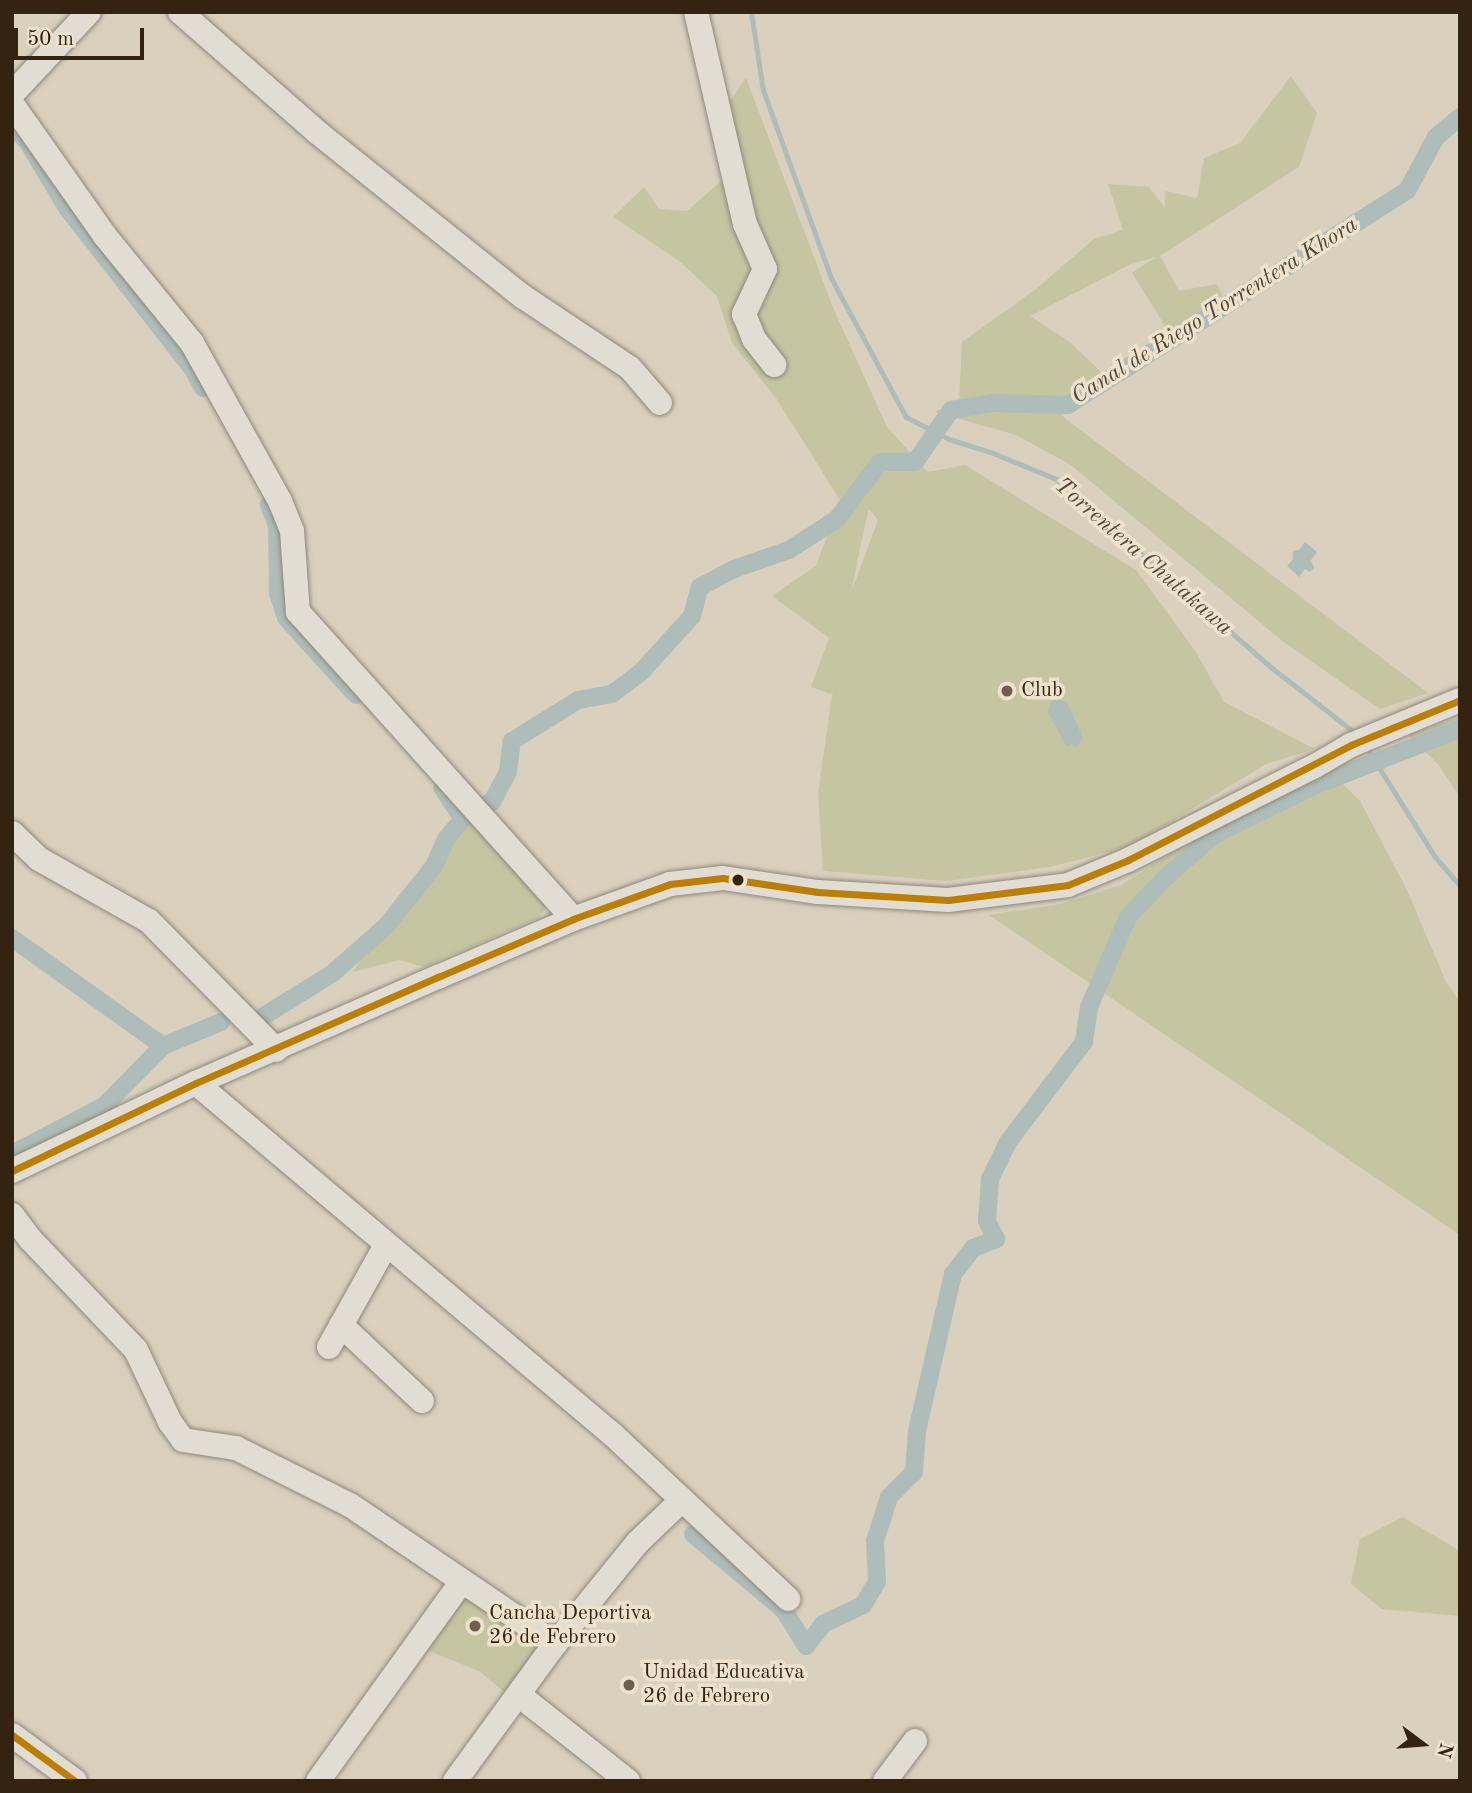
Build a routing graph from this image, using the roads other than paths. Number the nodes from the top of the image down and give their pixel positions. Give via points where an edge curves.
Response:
1 (89, 12) edge
2 (696, 12) edge
3 (182, 13) edge
4 (12, 94) edge
5 (12, 104) edge
6 (774, 365) dead end
7 (660, 402) dead end
8 (1460, 700) edge
9 (12, 833) edge
10 (573, 919) junction
11 (276, 1050) junction
12 (196, 1083) junction
13 (12, 1171) edge
14 (12, 1215) edge
15 (386, 1245) junction
16 (341, 1325) junction
17 (329, 1347) dead end
18 (422, 1401) dead end
19 (682, 1500) junction
20 (461, 1583) junction
21 (788, 1599) dead end
22 (555, 1644) junction
23 (519, 1695) junction
24 (12, 1734) edge
25 (915, 1741) dead end
26 (75, 1781) edge
27 (318, 1781) edge
28 (455, 1781) edge
29 (628, 1781) edge
30 (885, 1781) edge

1 - 4 street
2 - 6 street via 745,224 765,269 744,314 754,339
3 - 7 street via 317,132 522,296 630,368
5 - 10 street via 105,236 192,343 292,531 298,612
8 - 10 street via 1351,745 1128,860 1068,885 948,900 818,892 723,877 670,884
9 - 11 street via 39,859 149,921
10 - 11 street
11 - 12 street
12 - 13 street
12 - 15 street
14 - 20 street via 136,1350 183,1440 236,1448 350,1505
15 - 16 street
15 - 19 street via 613,1435
16 - 17 street
16 - 18 street
19 - 21 street
19 - 22 street via 638,1542
20 - 22 street
20 - 27 street
22 - 23 street
23 - 28 street
23 - 29 street
24 - 26 street
25 - 30 street

